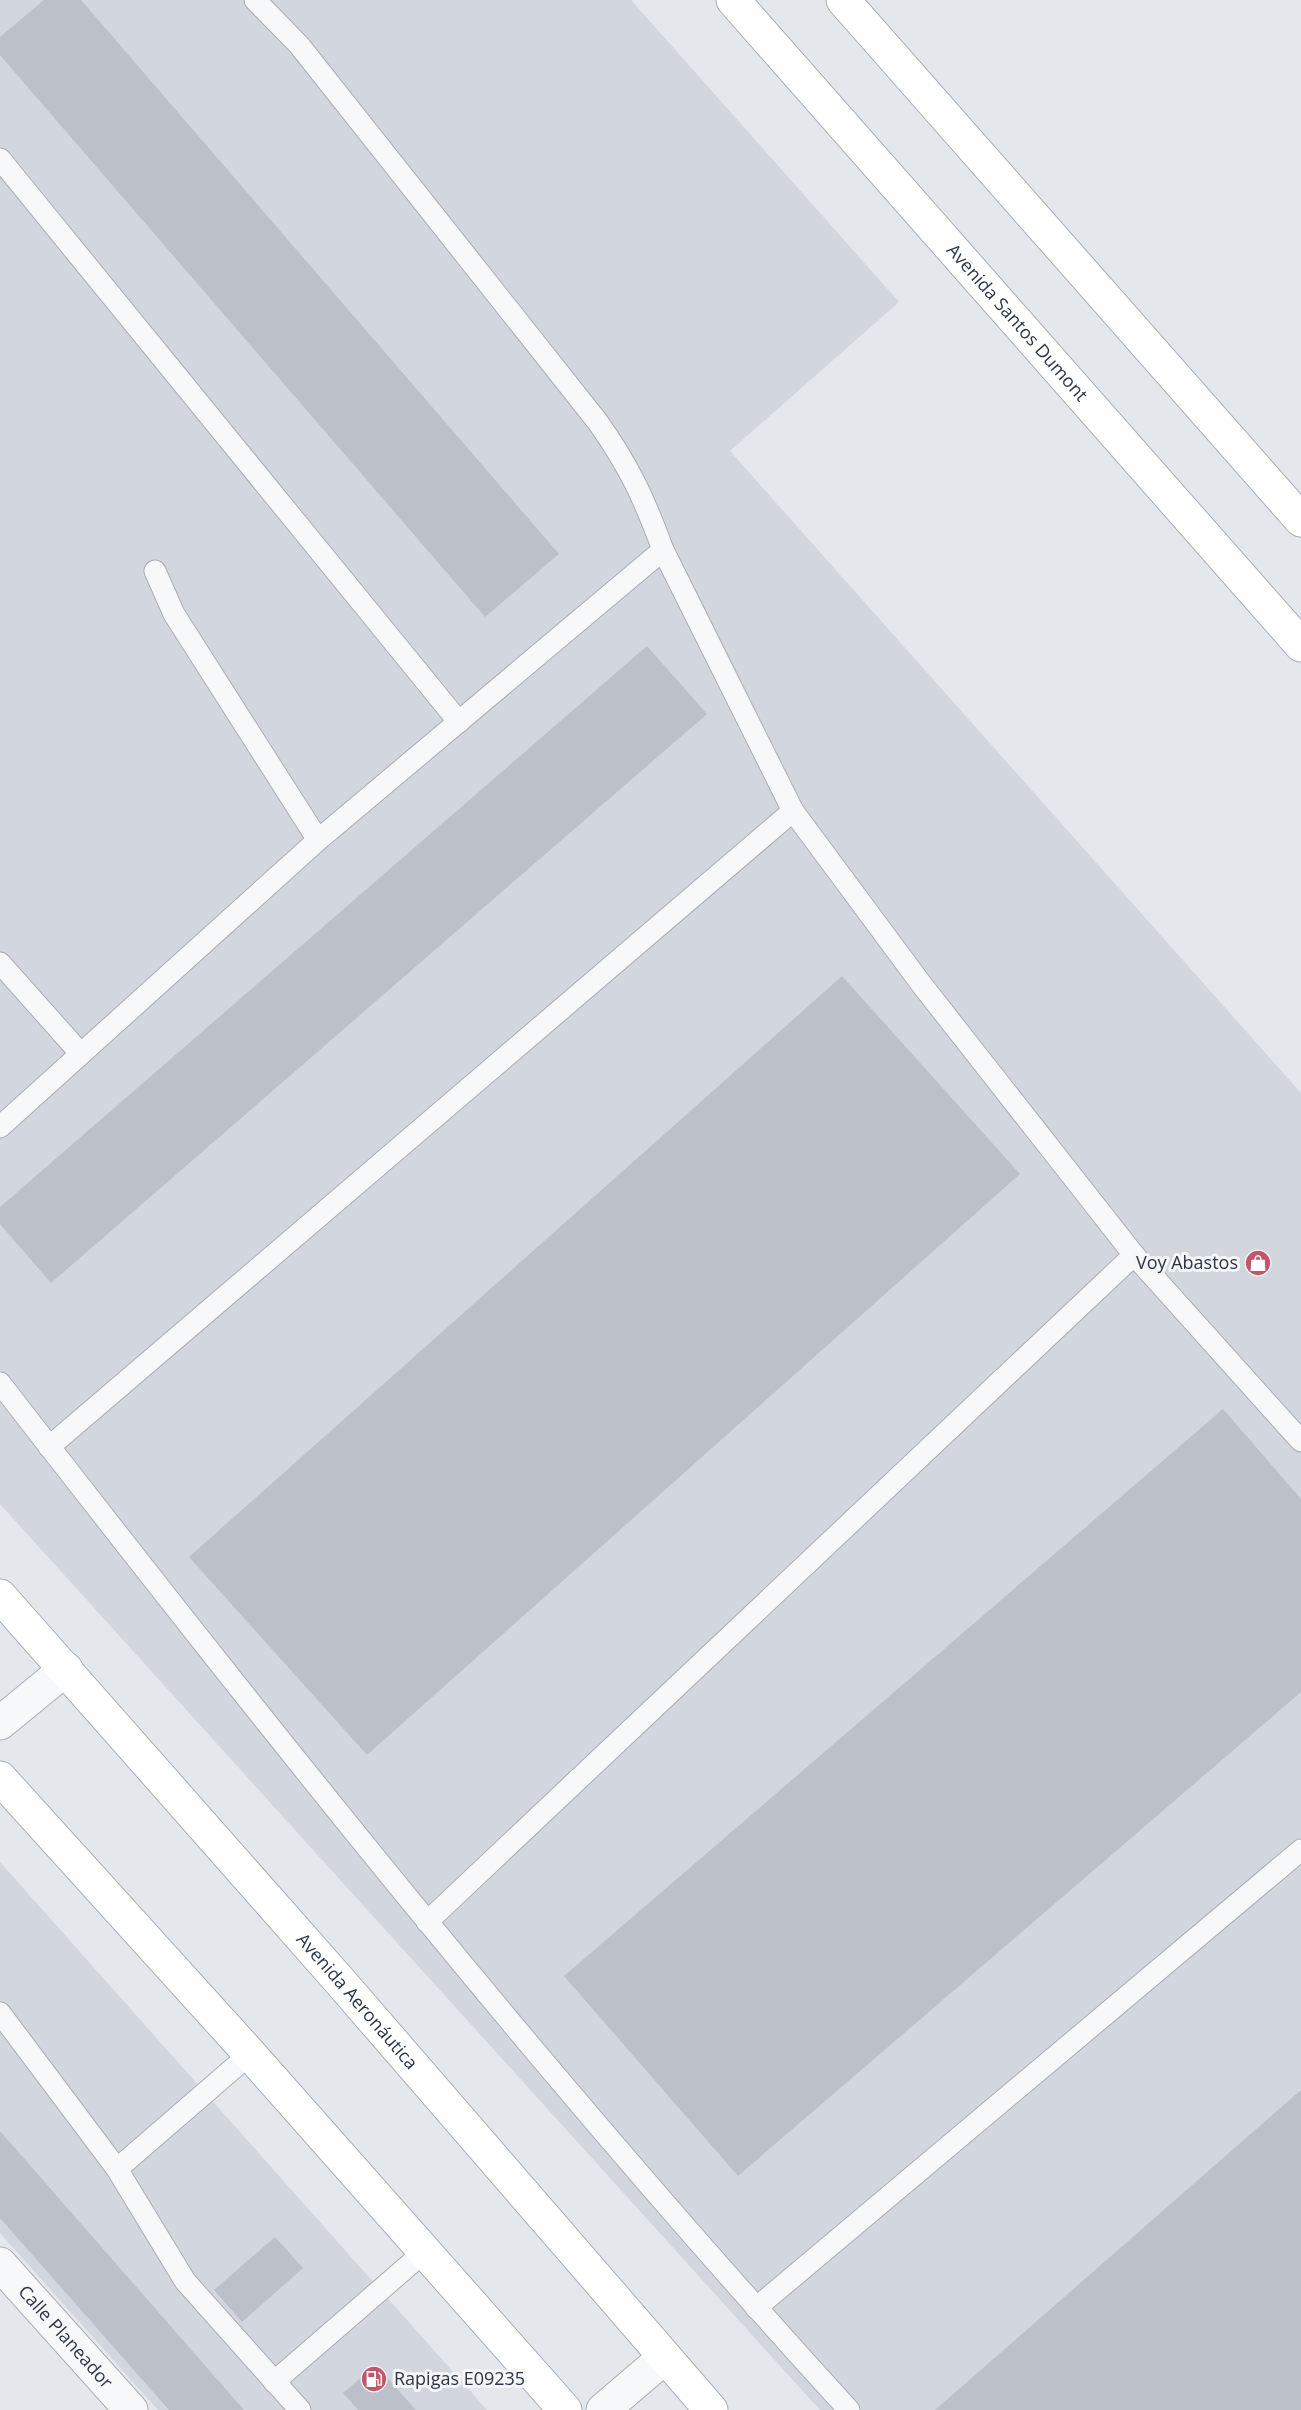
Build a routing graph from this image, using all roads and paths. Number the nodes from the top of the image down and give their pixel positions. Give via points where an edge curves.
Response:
1 (255, 0) edge
2 (734, 0) edge
3 (843, 0) edge
4 (0, 159) edge
5 (1301, 520) edge
6 (663, 550) junction
7 (155, 571) dead end
8 (1301, 645) edge
9 (459, 722) junction
10 (793, 811) junction
11 (318, 840) junction
12 (0, 963) edge
13 (81, 1054) junction
14 (0, 1127) edge
15 (1134, 1255) junction
16 (0, 1383) edge
17 (1301, 1441) edge
18 (50, 1447) junction
19 (0, 1596) edge
20 (66, 1669) junction
21 (0, 1723) edge
22 (0, 1778) edge
23 (1301, 1850) edge
24 (427, 1922) junction
25 (0, 2013) edge
26 (250, 2054) junction
27 (117, 2169) junction
28 (423, 2253) junction
29 (0, 2264) edge
30 (756, 2308) junction
31 (665, 2357) junction
32 (274, 2382) junction
33 (131, 2410) edge
34 (300, 2410) edge
35 (565, 2410) edge
36 (603, 2410) edge
37 (711, 2410) edge
38 (849, 2410) edge

1 - 6 lane via 299,45 597,421 626,461
2 - 8 main road, Avenida Santos Dumont
3 - 5 main road
4 - 9 lane
6 - 9 lane
6 - 10 lane
7 - 11 lane via 174,614
9 - 11 lane
10 - 15 lane via 922,985
10 - 18 lane
11 - 13 lane
12 - 13 lane
13 - 14 lane
15 - 17 lane
15 - 24 lane
16 - 18 lane
18 - 24 lane
19 - 20 main road, Avenida Aeronáutica
20 - 21 street
20 - 31 main road, Avenida Aeronáutica
22 - 26 main road
23 - 30 lane
24 - 30 lane
25 - 27 lane
26 - 27 lane
26 - 28 main road
27 - 32 lane via 185,2281
28 - 32 lane
28 - 35 main road
29 - 33 street, Calle Planeador
30 - 38 lane
31 - 36 street
31 - 37 main road, Avenida Aeronáutica
32 - 34 lane

